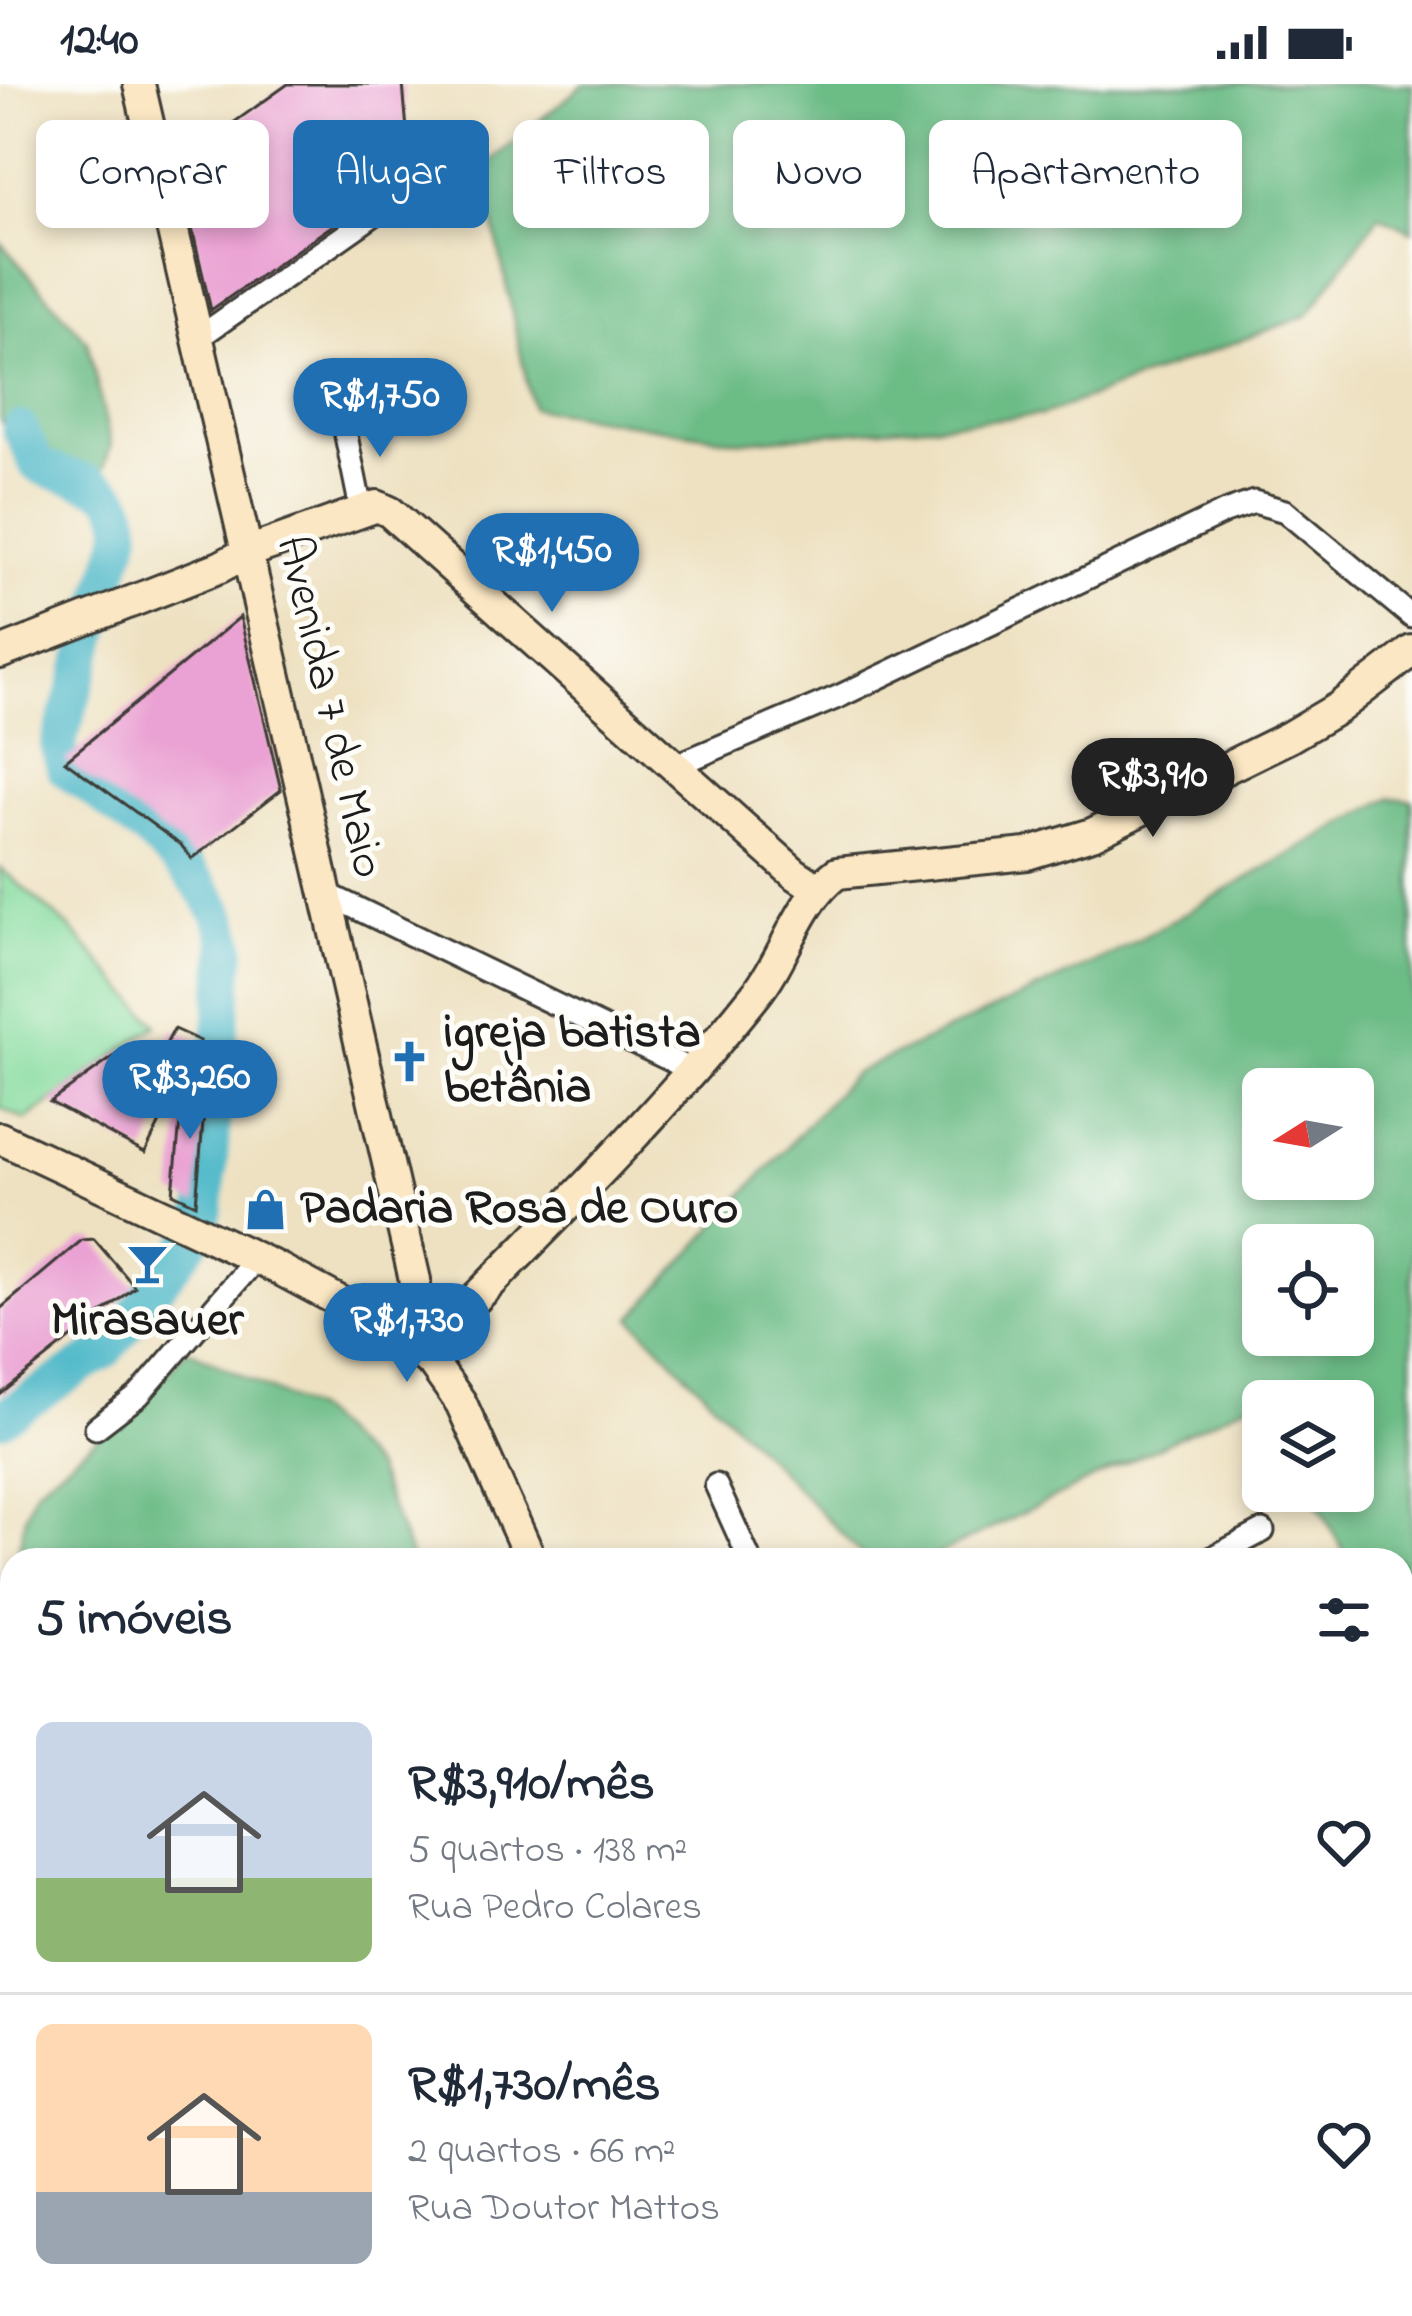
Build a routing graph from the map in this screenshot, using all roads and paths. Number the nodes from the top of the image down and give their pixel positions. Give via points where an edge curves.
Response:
1 (139, 84) edge
2 (356, 228) edge
3 (198, 338) junction
4 (343, 422) dead end
5 (361, 509) junction
6 (248, 552) junction
7 (1381, 590) junction
8 (1412, 595) edge
9 (1412, 617) edge
10 (1412, 651) edge
11 (0, 652) edge
12 (672, 766) junction
13 (818, 889) junction
14 (323, 892) junction
15 (691, 1070) junction
16 (0, 1138) edge
17 (256, 1259) junction
18 (415, 1280) junction
19 (395, 1331) junction
20 (447, 1347) junction
21 (461, 1403) junction
22 (96, 1428) dead end
23 (716, 1485) dead end
24 (1263, 1531) dead end
25 (526, 1548) edge
26 (745, 1548) edge
27 (1234, 1548) edge

1 - 3 main road, Avenida 7 de Maio
2 - 3 street
3 - 6 main road, Avenida 7 de Maio
4 - 5 street
5 - 6 main road
5 - 12 main road via 390,512
6 - 11 main road
6 - 14 main road, Avenida 7 de Maio
7 - 8 street
7 - 9 street
7 - 12 street via 1285,511 1254,502
10 - 13 main road via 1289,737 1092,833 1027,854 843,872
12 - 13 main road
13 - 15 main road via 760,991
14 - 15 street
14 - 18 main road, Avenida 7 de Maio
15 - 20 main road via 457,1317
16 - 17 main road
17 - 19 main road
17 - 22 street via 139,1395
18 - 19 main road via 415,1308
18 - 20 main road, Avenida 7 de Maio
19 - 21 main road
20 - 21 main road, Avenida 7 de Maio
21 - 25 main road
23 - 26 street
24 - 27 street

